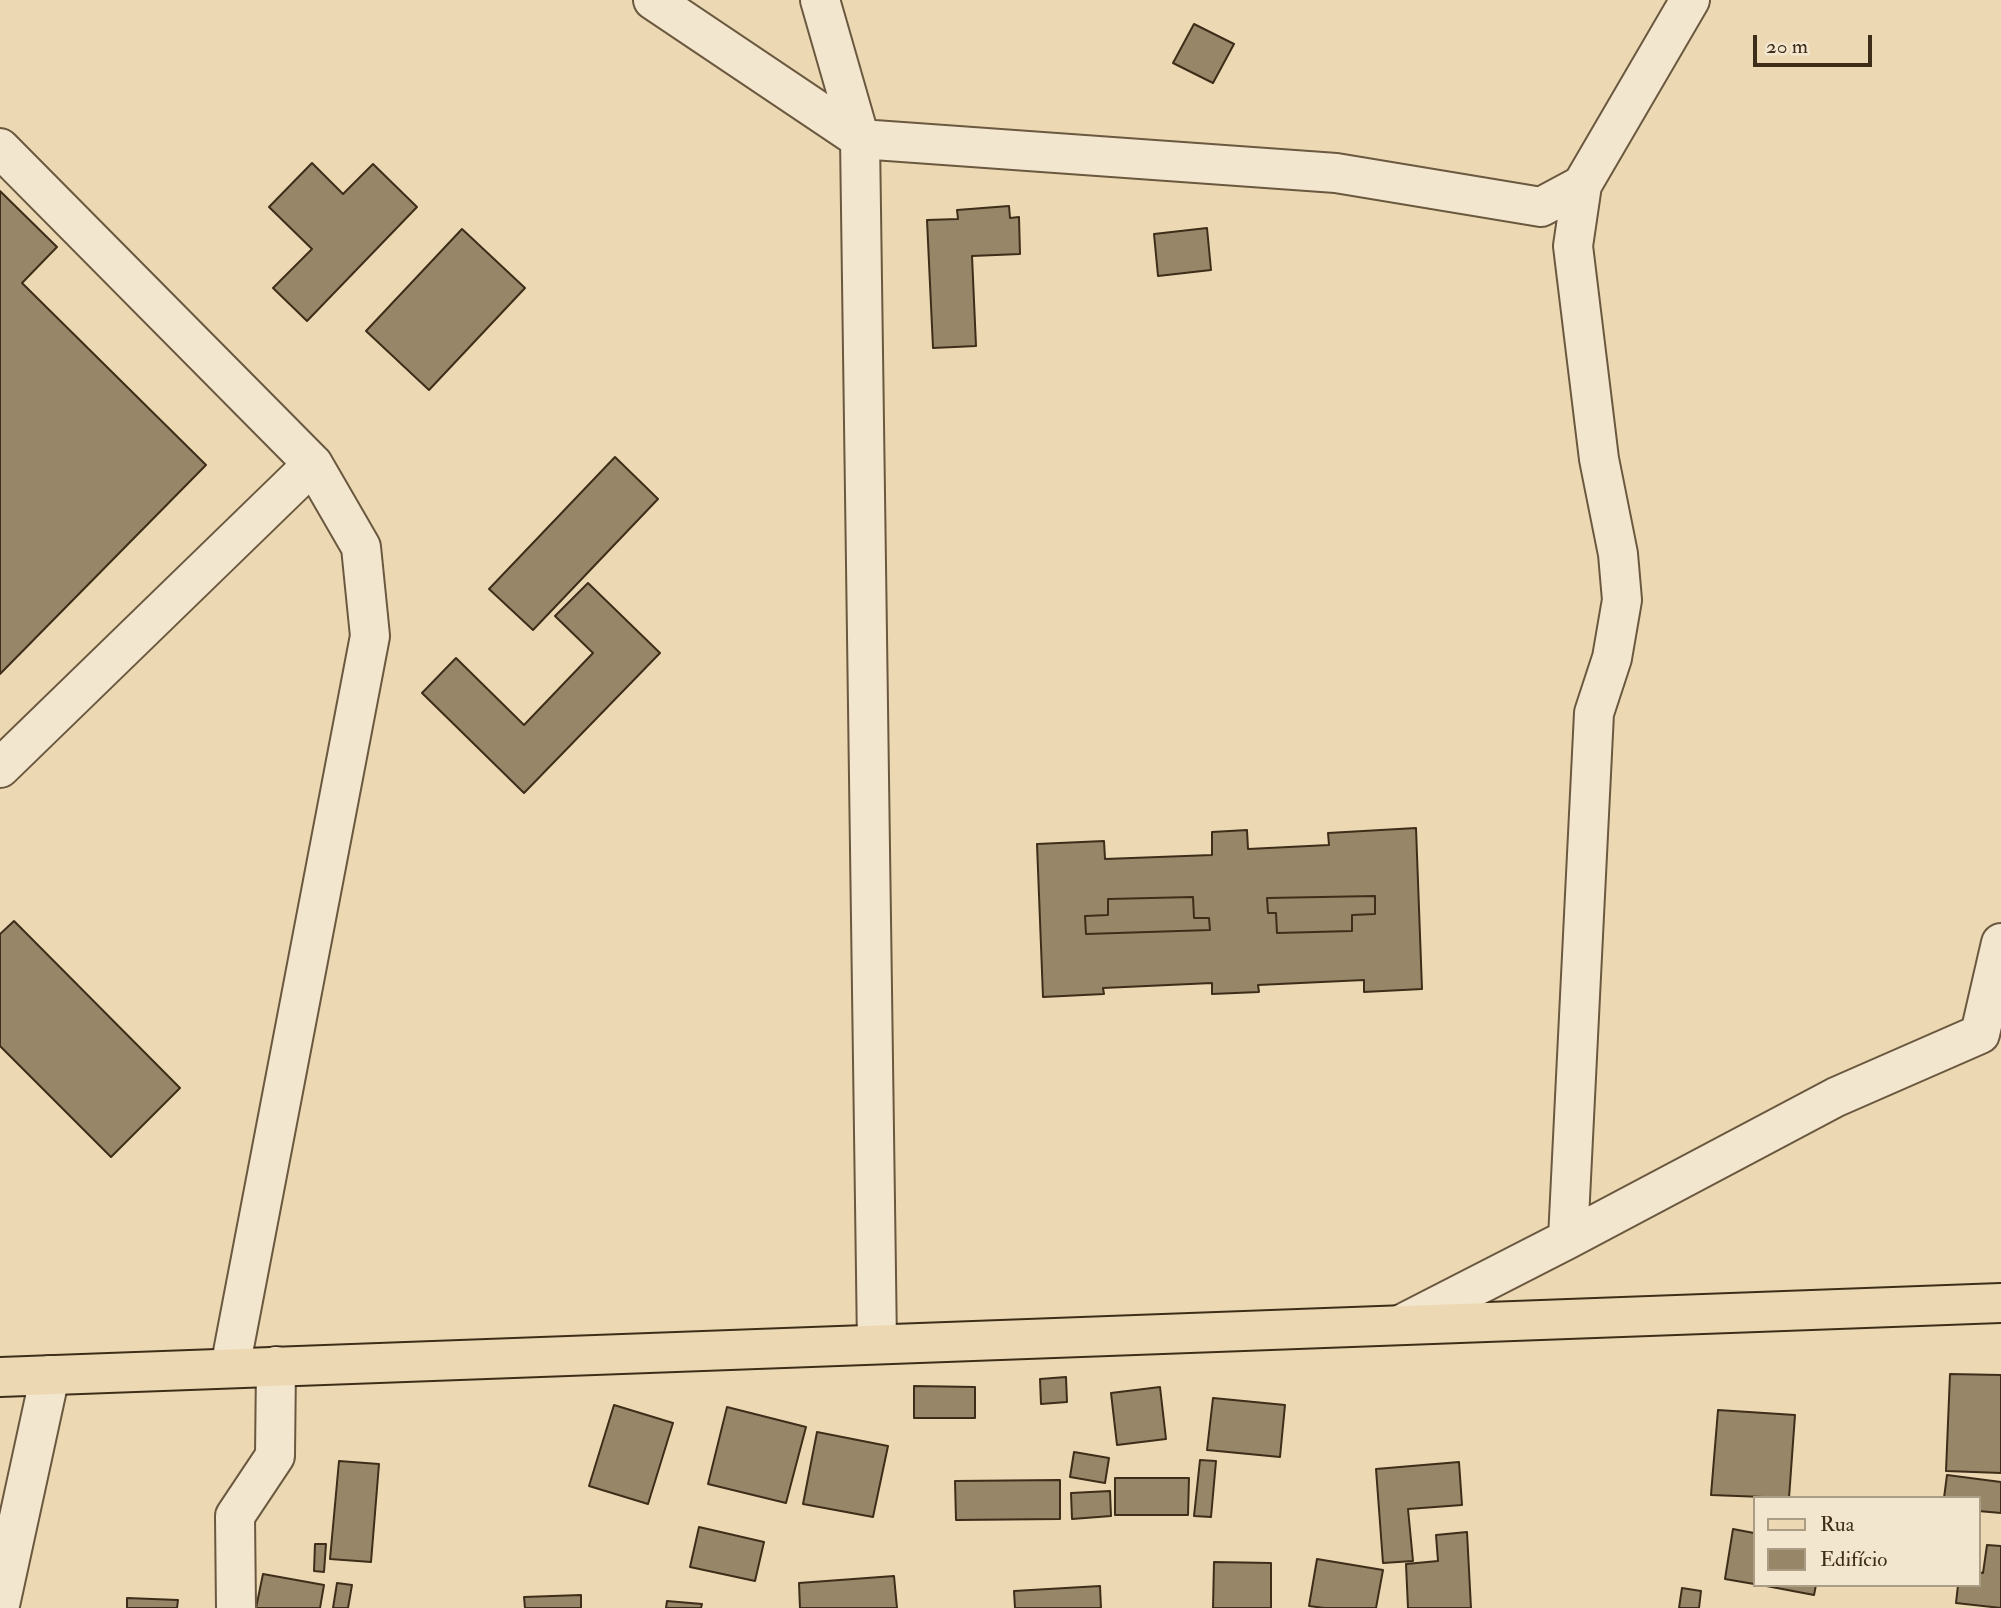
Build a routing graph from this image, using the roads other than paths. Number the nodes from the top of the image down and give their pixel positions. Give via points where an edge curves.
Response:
1 (653, 0) edge
2 (820, 0) edge
3 (1690, 0) edge
4 (860, 139) junction
5 (0, 148) edge
6 (1582, 185) junction
7 (1541, 207) junction
8 (1573, 246) junction
9 (313, 464) junction
10 (0, 768) edge
11 (2001, 943) edge
12 (1990, 1032) edge
13 (1568, 1240) junction
14 (2001, 1303) edge
15 (1402, 1324) junction
16 (877, 1343) junction
17 (276, 1366) junction
18 (230, 1368) junction
19 (50, 1375) junction
20 (0, 1377) edge
21 (0, 1605) edge
22 (236, 1608) edge

1 - 4 street
2 - 4 street
3 - 6 street
4 - 7 street via 1336,173
4 - 16 street
5 - 9 street
6 - 7 street
6 - 8 street
7 - 8 street
8 - 13 street via 1622,600 1612,658 1594,713
9 - 10 street
9 - 18 street via 361,547 370,636
11 - 12 street
12 - 13 street via 1836,1097
13 - 15 street
14 - 15 main road
15 - 16 main road
16 - 17 main road
17 - 18 main road
17 - 22 street via 275,1456 235,1516
18 - 19 main road
19 - 20 main road
19 - 21 street

